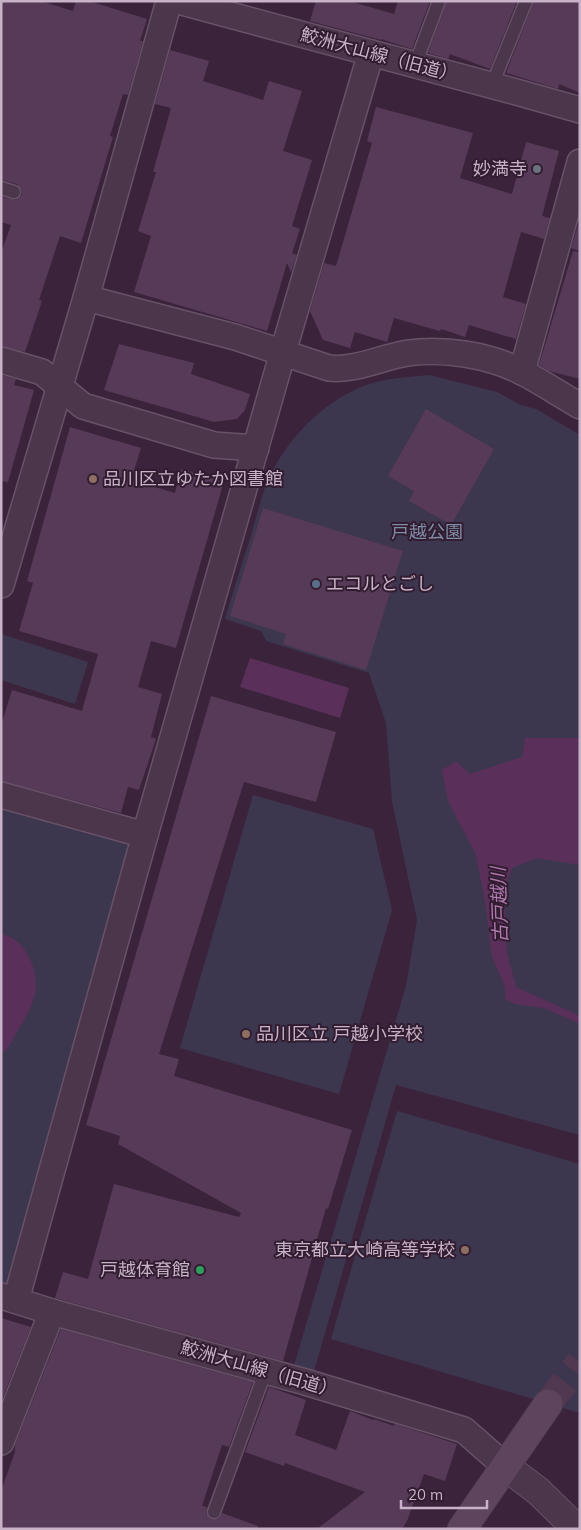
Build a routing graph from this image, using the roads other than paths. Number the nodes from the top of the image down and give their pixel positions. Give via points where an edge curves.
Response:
1 (170, 1) edge
2 (178, 1) edge
3 (438, 1) edge
4 (526, 1) edge
5 (239, 9) edge
6 (371, 53) junction
7 (415, 65) junction
8 (492, 85) junction
9 (580, 110) edge
10 (580, 162) edge
11 (1, 188) edge
12 (14, 192) dead end
13 (86, 298) junction
14 (283, 352) junction
15 (1, 360) edge
16 (522, 372) junction
17 (59, 386) junction
18 (580, 406) edge
19 (256, 448) junction
20 (1, 585) edge
21 (1, 795) edge
22 (145, 835) junction
23 (8, 1298) edge
24 (52, 1312) junction
25 (266, 1370) junction
26 (548, 1404) tunnel mouth
27 (1, 1442) edge
28 (505, 1466) junction
29 (214, 1512) dead end
30 (462, 1529) edge
31 (577, 1529) edge

1 - 13 street
2 - 5 street, 鮫洲大山線（旧道）
3 - 7 lane
4 - 8 lane
5 - 6 street, 鮫洲大山線（旧道）
6 - 7 street, 鮫洲大山線（旧道）
6 - 14 street
7 - 8 street, 鮫洲大山線（旧道）
8 - 9 street, 鮫洲大山線（旧道）
10 - 16 street
11 - 12 lane
13 - 14 street
13 - 17 street
14 - 16 street via 340,369 430,350 464,353
14 - 19 street
15 - 17 street via 42,372
16 - 18 street
17 - 19 street via 83,406 214,445
17 - 20 street
19 - 22 street
21 - 22 street
22 - 23 street
23 - 24 street, 鮫洲大山線（旧道）
24 - 25 street, 鮫洲大山線（旧道）
24 - 27 street
25 - 28 street, 鮫洲大山線（旧道） via 464,1430
25 - 29 lane
26 - 28 main road
28 - 30 main road
28 - 31 street

